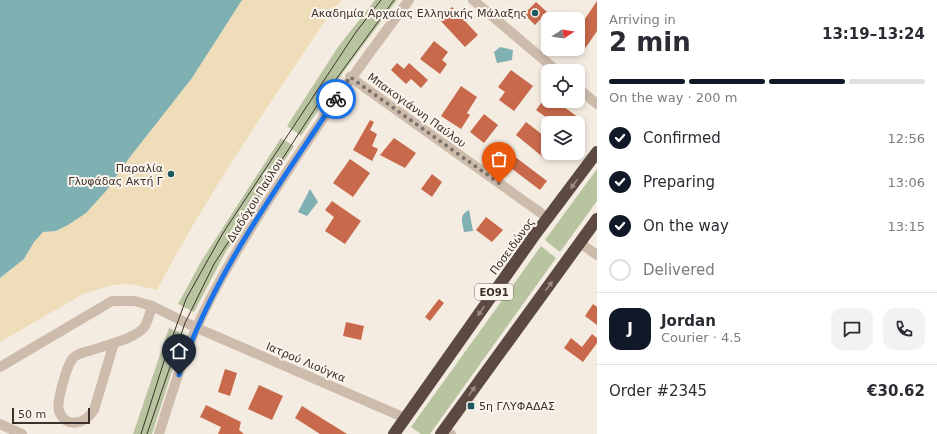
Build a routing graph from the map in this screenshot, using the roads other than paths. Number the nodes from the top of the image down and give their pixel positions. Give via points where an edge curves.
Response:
1 (409, 0) edge
2 (473, 0) edge
3 (549, 64) edge
4 (350, 77) junction
5 (585, 94) edge
6 (597, 104) edge
7 (597, 152) edge
8 (548, 218) junction
9 (597, 219) edge
10 (580, 243) junction
11 (597, 255) edge
12 (152, 306) junction
13 (197, 328) junction
14 (114, 343) junction
15 (0, 367) edge
16 (405, 418) junction
17 (0, 424) edge
18 (445, 433) edge
19 (22, 434) edge
20 (159, 434) edge
21 (394, 434) edge

1 - 4 street, Διαδόχου Παύλου
2 - 3 street
4 - 8 street, Μπακογιάννη Παύλου
4 - 13 street, Διαδόχου Παύλου via 239,248
5 - 6 street
7 -> 8 highway, Ποσειδώνος / ΕΟ91
8 -> 16 highway, Ποσειδώνος / ΕΟ91
9 - 10 highway
10 - 11 street
18 -> 10 highway
12 - 13 street, Ιατρού Λιούγκα
12 - 14 street via 141,330
12 - 15 street, Ιατρού Λιούγκα via 135,301 112,301
13 - 16 street, Ιατρού Λιούγκα
13 - 20 street, Διαδόχου Παύλου
14 - 14 street via 94,410 83,422 77,423 64,418 58,404 66,373 73,358
16 - 21 highway, Ποσειδώνος / ΕΟ91
17 - 19 street

